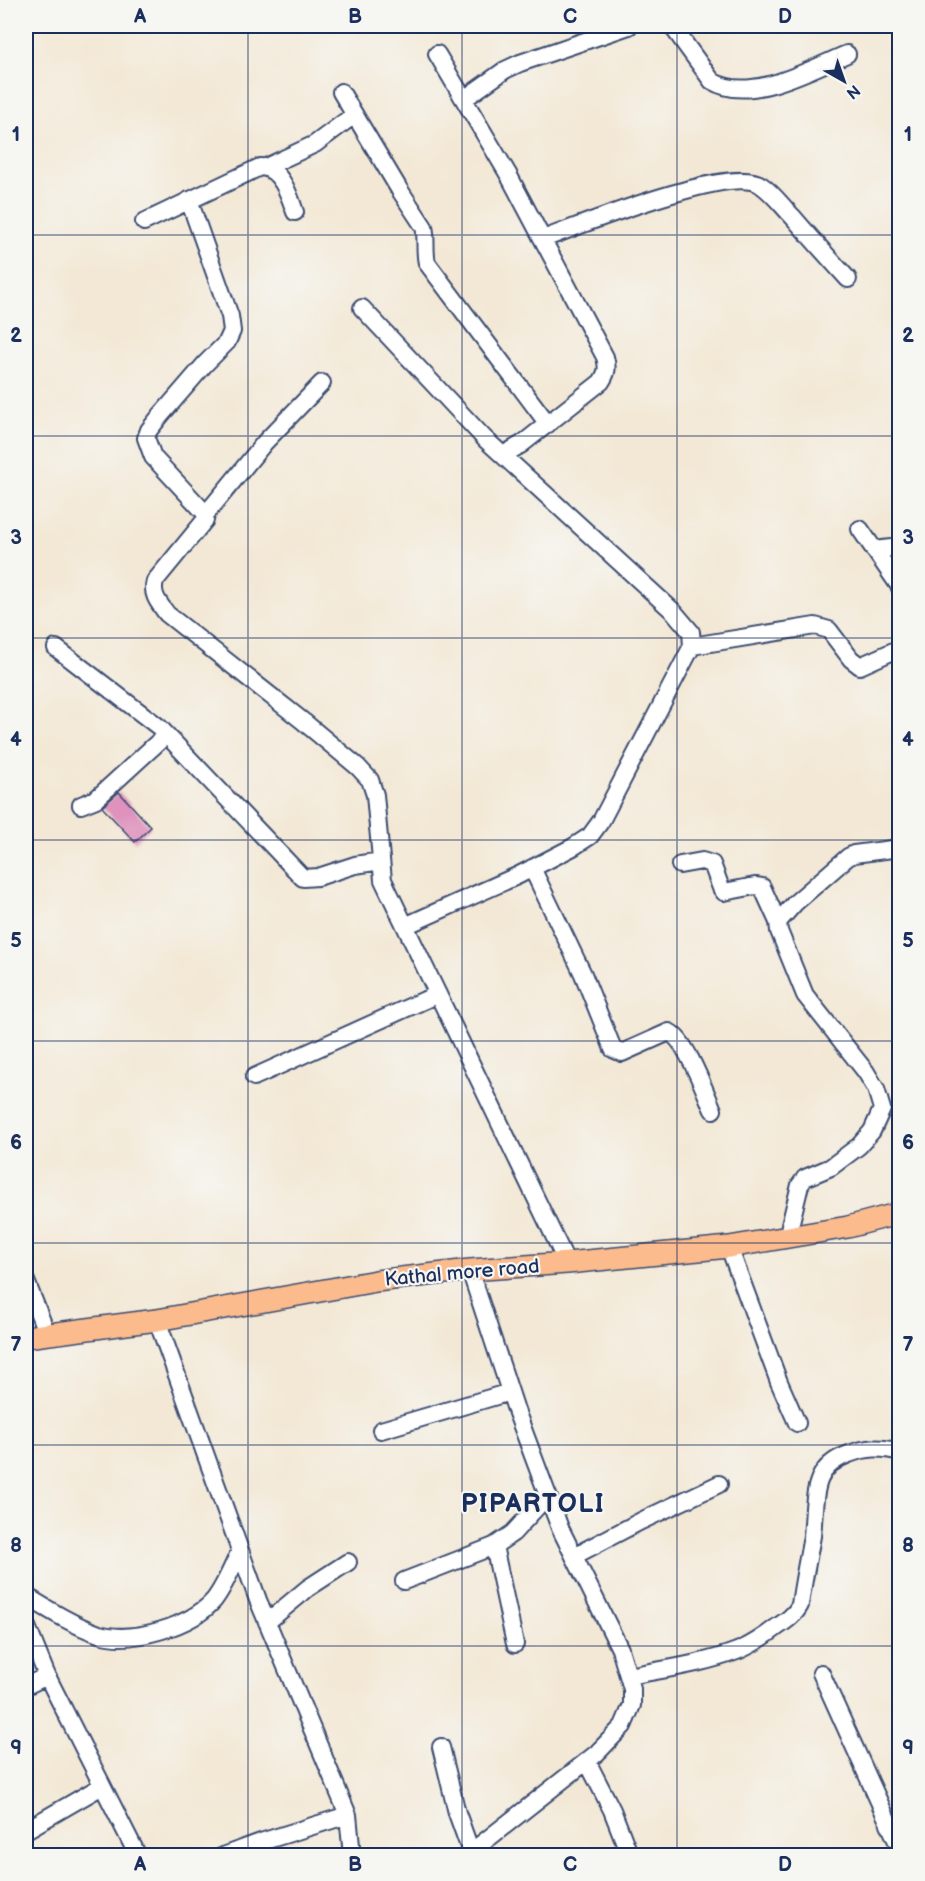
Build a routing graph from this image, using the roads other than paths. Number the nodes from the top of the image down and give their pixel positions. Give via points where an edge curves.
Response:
1 (629, 26) edge
2 (672, 26) edge
3 (437, 54) dead end
4 (847, 54) dead end
5 (341, 92) dead end
6 (464, 99) junction
7 (354, 115) junction
8 (266, 167) junction
9 (189, 200) junction
10 (295, 212) dead end
11 (144, 222) dead end
12 (543, 239) junction
13 (848, 279) dead end
14 (362, 308) dead end
15 (322, 383) dead end
16 (548, 424) junction
17 (503, 456) junction
18 (206, 514) junction
19 (860, 529) dead end
20 (900, 547) edge
21 (874, 550) junction
22 (900, 587) edge
23 (692, 646) junction
24 (56, 648) dead end
25 (900, 648) edge
26 (166, 735) junction
27 (81, 806) dead end
28 (900, 848) edge
29 (381, 861) junction
30 (680, 866) dead end
31 (532, 868) junction
32 (778, 922) junction
33 (405, 926) junction
34 (438, 994) junction
35 (254, 1077) dead end
36 (713, 1110) dead end
37 (900, 1213) edge
38 (787, 1238) junction
39 (729, 1246) junction
40 (567, 1263) junction
41 (470, 1270) junction
42 (26, 1281) edge
43 (157, 1320) junction
44 (47, 1334) junction
45 (26, 1337) edge
46 (510, 1392) junction
47 (797, 1423) dead end
48 (381, 1430) dead end
49 (900, 1452) edge
50 (719, 1484) dead end
51 (548, 1495) junction
52 (494, 1546) junction
53 (240, 1551) junction
54 (574, 1556) junction
55 (348, 1562) dead end
56 (404, 1581) dead end
57 (26, 1596) edge
58 (267, 1622) junction
59 (26, 1624) edge
60 (515, 1644) dead end
61 (821, 1673) dead end
62 (47, 1676) junction
63 (629, 1676) junction
64 (26, 1686) edge
65 (441, 1747) dead end
66 (587, 1761) junction
67 (102, 1786) junction
68 (348, 1815) junction
69 (26, 1830) edge
70 (900, 1848) edge
71 (469, 1854) edge
72 (138, 1856) edge
73 (223, 1856) edge
74 (352, 1856) edge
75 (630, 1856) edge

1 - 6 street via 520,63
2 - 4 street via 712,81 732,89 775,83
3 - 6 street
5 - 7 street
6 - 12 street
7 - 8 street via 315,144
7 - 16 street via 424,227 427,263
8 - 9 street
8 - 10 street via 286,188
9 - 11 street
9 - 18 street via 232,331 227,342 149,430 146,442 153,457
12 - 13 street via 672,192 754,181 777,199
12 - 16 street via 608,366 601,382
14 - 17 street
15 - 18 street
16 - 17 street
17 - 23 street via 668,606 691,632
18 - 29 street via 155,581 155,597 167,614 358,766 370,780
19 - 21 street
20 - 21 street
21 - 22 street
23 - 25 street via 815,626 829,630 860,666
23 - 31 street via 601,821 590,836
24 - 26 street
26 - 27 street via 96,799
26 - 29 street via 303,878
28 - 32 street via 848,857
29 - 33 street via 383,880
30 - 32 street via 702,861 712,864 724,892 762,887
31 - 33 street
31 - 36 street via 583,974 613,1049 622,1053 669,1032 677,1036
32 - 38 street via 805,995 866,1072 882,1109 872,1131 859,1146 800,1185
33 - 34 street
34 - 35 street
34 - 40 street
37 - 38 main road, Kathal more road
38 - 39 main road, Kathal more road
39 - 40 main road, Kathal more road
39 - 47 street
40 - 41 main road, Kathal more road
41 - 43 main road, Kathal more road via 376,1281
41 - 46 street
42 - 44 street
43 - 44 main road, Kathal more road
43 - 53 street
44 - 45 main road, Kathal more road
46 - 48 street
46 - 51 street
49 - 63 street via 885,1448 860,1450 835,1459 824,1469 817,1491 800,1605 786,1621 739,1651 691,1665
50 - 54 street
51 - 52 street via 513,1533
51 - 54 street
52 - 56 street
52 - 60 street
53 - 57 street via 213,1600 199,1614 173,1627 124,1637 101,1634 70,1622
53 - 58 street
54 - 63 street via 620,1648
55 - 58 street
58 - 68 street
59 - 62 street
61 - 70 street
62 - 64 street
62 - 67 street
63 - 66 street via 632,1705 623,1726
65 - 71 street
66 - 71 street
66 - 75 street
67 - 69 street
67 - 72 street
68 - 73 street
68 - 74 street

